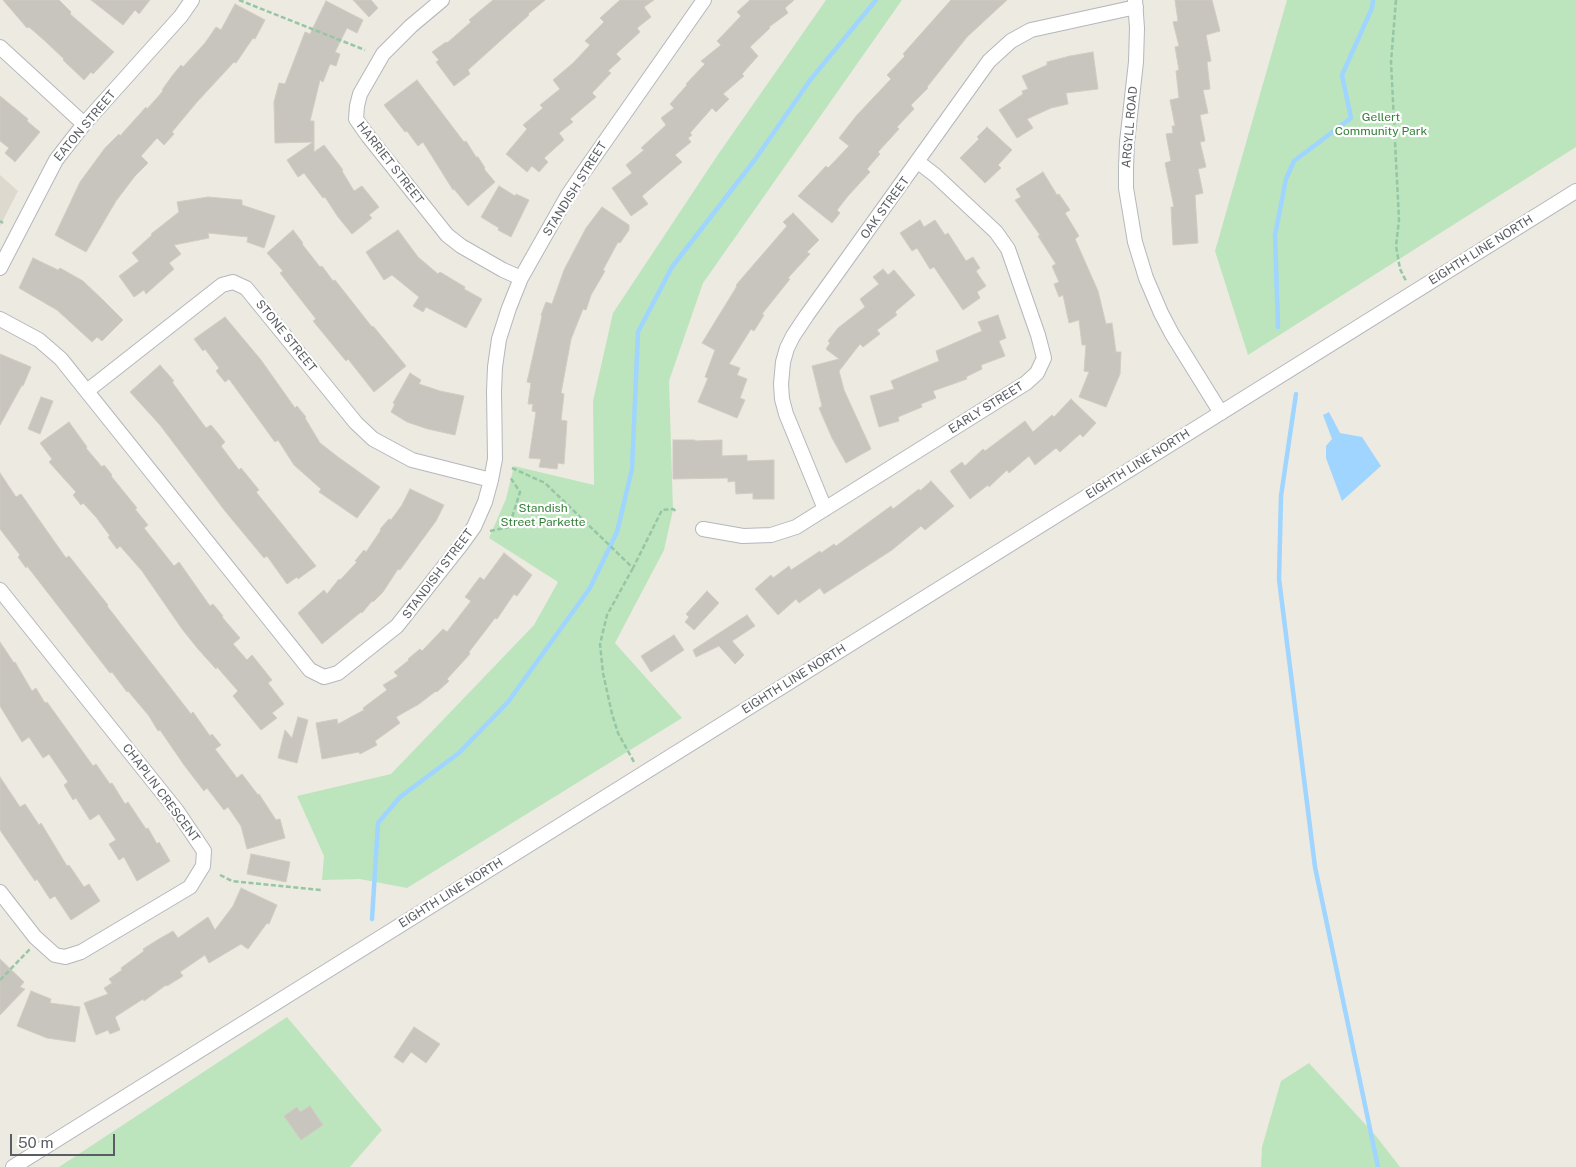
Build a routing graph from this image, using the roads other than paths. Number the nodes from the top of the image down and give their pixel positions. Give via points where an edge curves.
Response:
1 (192, 0) edge
2 (442, 0) edge
3 (704, 0) edge
4 (1136, 4) edge
5 (0, 48) edge
6 (84, 124) junction
7 (918, 162) junction
8 (1576, 191) edge
9 (0, 268) edge
10 (521, 278) junction
11 (0, 319) edge
12 (87, 391) junction
13 (1221, 412) junction
14 (491, 480) junction
15 (825, 509) junction
16 (703, 529) dead end
17 (0, 590) edge
18 (0, 892) edge
19 (13, 1167) edge

1 - 6 street, EATON STREET
2 - 10 street, HARRIET STREET via 383,54 360,94 356,119 447,235
3 - 10 street, STANDISH STREET via 568,195
4 - 7 street, OAK STREET via 1031,30 1011,41 989,61
4 - 13 street, ARGYLL ROAD via 1136,62 1126,168 1130,221 1160,313
5 - 6 street
6 - 9 street, EATON STREET via 56,160
7 - 15 street, OAK STREET via 807,314 787,348 783,362 781,384 786,414
7 - 15 street, EARLY STREET via 996,232 1008,249 1044,358 1037,373 1026,384
8 - 13 street, EIGHTH LINE NORTH
10 - 14 street, STANDISH STREET via 499,339 494,391 495,458
11 - 12 street via 48,346
12 - 14 street, STONE STREET via 222,285 233,282 246,288 356,423 373,439 412,460
12 - 14 street, STANDISH STREET via 304,664 324,677 343,670 397,626 474,526
13 - 19 street, EIGHTH LINE NORTH
15 - 16 street, EARLY STREET via 796,527 771,535 743,536
17 - 18 street, CHAPLIN CRESCENT via 177,811 204,852 203,866 190,887 81,952 65,957 55,955 38,940

